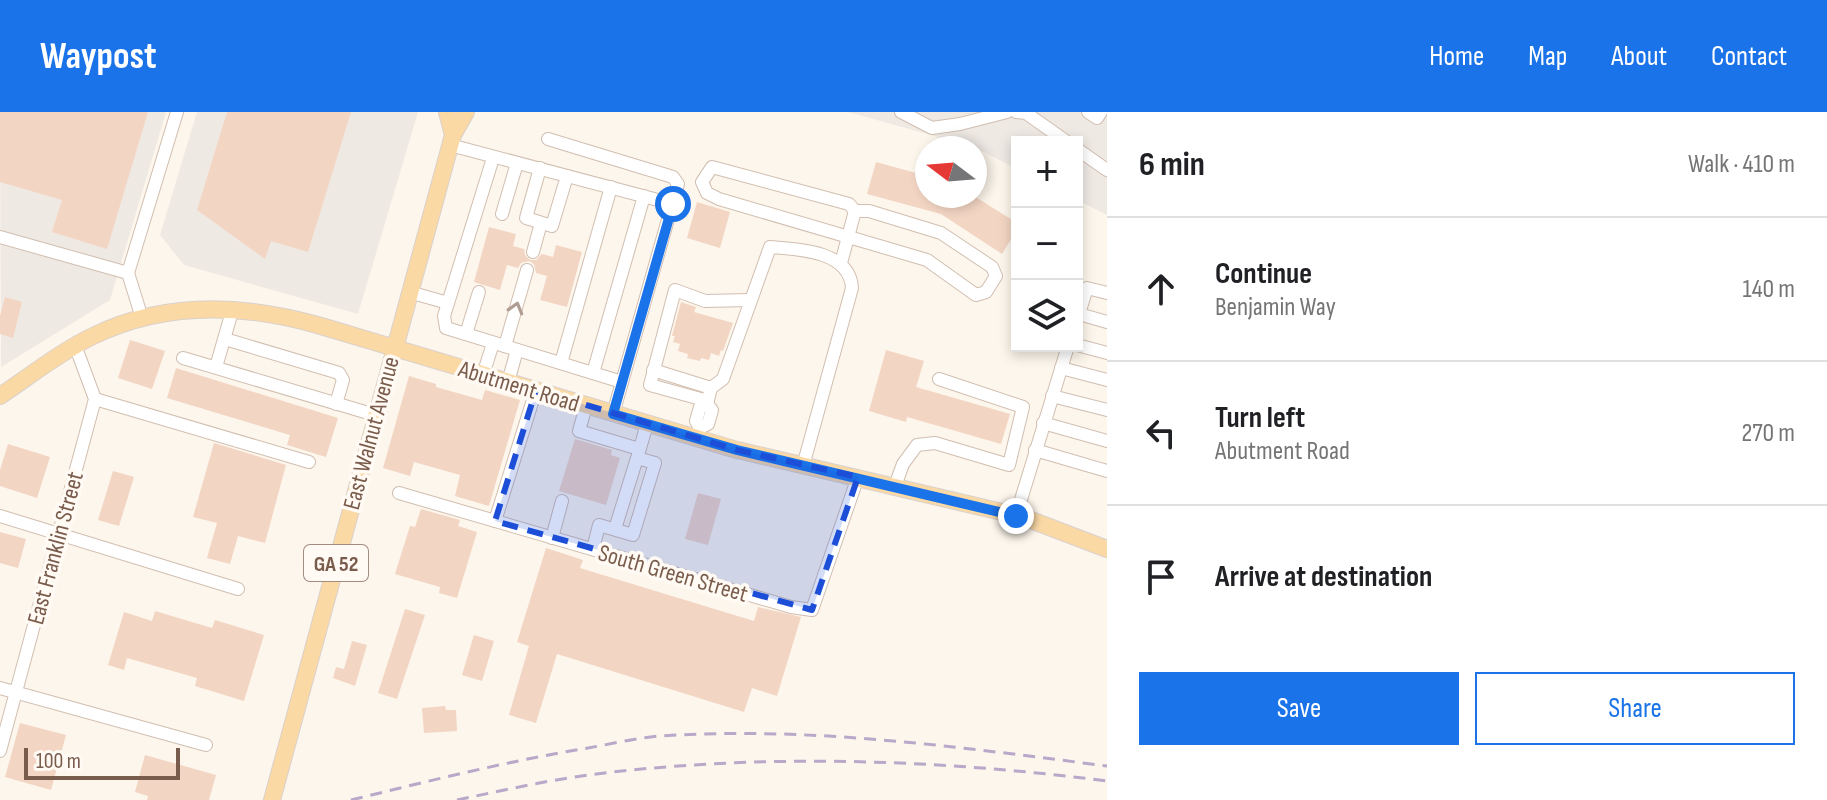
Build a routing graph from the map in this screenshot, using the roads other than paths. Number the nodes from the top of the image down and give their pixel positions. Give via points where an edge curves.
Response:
1 (177, 112) edge
2 (447, 112) edge
3 (466, 112) edge
4 (901, 112) edge
5 (1007, 112) edge
6 (1016, 112) edge
7 (1088, 112) edge
8 (1101, 112) edge
9 (1059, 136) edge
10 (548, 139) dead end
11 (451, 140) junction
12 (1083, 153) edge
13 (493, 158) junction
14 (517, 163) junction
15 (540, 168) junction
16 (1107, 170) edge
17 (567, 176) junction
18 (611, 187) junction
19 (644, 196) junction
20 (673, 204) junction
21 (855, 211) junction
22 (502, 214) dead end
23 (541, 223) junction
24 (848, 236) junction
25 (0, 237) edge
26 (533, 252) dead end
27 (841, 263) junction
28 (527, 270) dead end
29 (128, 273) junction
30 (409, 292) junction
31 (479, 292) dead end
32 (1107, 293) edge
33 (750, 300) junction
34 (1083, 301) edge
35 (448, 303) junction
36 (233, 308) junction
37 (142, 318) junction
38 (1083, 318) edge
39 (1107, 322) edge
40 (466, 334) junction
41 (225, 339) junction
42 (75, 345) junction
43 (505, 346) junction
44 (1083, 347) edge
45 (393, 349) junction
46 (1066, 352) edge
47 (1107, 353) edge
48 (183, 358) dead end
49 (561, 363) junction
50 (216, 367) junction
51 (1061, 368) junction
52 (653, 370) junction
53 (593, 373) junction
54 (483, 375) junction
55 (939, 379) dead end
56 (1107, 380) edge
57 (508, 382) junction
58 (622, 382) junction
59 (711, 388) junction
60 (536, 390) junction
61 (0, 396) edge
62 (1052, 396) junction
63 (95, 399) junction
64 (707, 403) junction
65 (336, 404) junction
66 (586, 406) junction
67 (1107, 410) edge
68 (1022, 413) junction
69 (613, 414) junction
70 (375, 415) junction
71 (1045, 420) junction
72 (647, 424) junction
73 (699, 433) junction
74 (1107, 441) edge
75 (1035, 450) junction
76 (638, 454) junction
77 (309, 462) dead end
78 (803, 466) junction
79 (1107, 471) edge
80 (858, 477) junction
81 (895, 486) junction
82 (399, 493) dead end
83 (562, 501) dead end
84 (0, 516) edge
85 (1016, 516) junction
86 (495, 521) junction
87 (615, 529) junction
88 (59, 535) junction
89 (552, 538) junction
90 (593, 549) junction
91 (1107, 549) edge
92 (238, 589) dead end
93 (0, 688) edge
94 (16, 693) junction
95 (206, 745) dead end
96 (0, 751) edge
97 (272, 800) edge

1 - 29 street
2 - 11 main road
3 - 11 main road, East Walnut Avenue / GA 52
4 - 5 street via 932,128
6 - 9 street via 1026,113
7 - 8 street via 1097,118
10 - 20 street via 673,177 678,184
11 - 13 street
11 - 30 main road, East Walnut Avenue / GA 52
12 - 16 street
13 - 14 street
13 - 35 street
14 - 15 street
14 - 22 street
15 - 17 street
15 - 23 street via 526,218
17 - 18 street
17 - 23 street via 552,226
18 - 19 street
18 - 49 street
19 - 20 street
19 - 53 street
20 - 58 street
21 - 24 street
21 - 24 street via 849,204 712,167 702,182 707,193 719,199
21 - 24 street via 941,233 992,267 996,276 986,292 976,295 927,260
23 - 26 street
24 - 27 street
25 - 29 street
27 - 33 street via 795,248 770,247
27 - 78 street via 852,280 851,297
43 -> 28 street
29 - 37 street
30 - 35 street
30 - 45 main road, East Walnut Avenue / GA 52
31 - 40 street
32 - 34 street via 1087,288
33 - 52 street via 705,301 675,290
33 - 59 street via 723,379
35 - 40 street via 446,328
36 - 37 main road, Abutment Road
36 - 41 street
36 - 45 main road, Abutment Road via 295,319
37 - 42 main road, Abutment Road
38 - 39 street
40 - 43 street
41 - 50 street
41 - 65 street via 339,373 343,380
42 - 61 main road, Abutment Road
42 - 63 street
43 - 49 street
43 - 54 street
43 - 57 street
44 - 47 street
45 - 54 main road, Abutment Road
45 - 70 main road, East Walnut Avenue / GA 52
46 - 51 street
48 - 50 street
49 - 53 street
50 - 65 street
51 - 56 street
51 - 62 street
52 - 59 street
52 - 64 street via 650,385
53 - 58 street
54 - 57 main road, Abutment Road
55 - 68 street via 1023,407
57 - 60 main road, Abutment Road
58 - 69 street
59 - 64 street
60 - 66 main road, Abutment Road
60 - 86 street
62 - 67 street
62 - 71 street
63 - 77 street
63 - 88 street, East Franklin Street
64 - 73 street via 696,421
65 - 70 street
66 - 69 main road, Abutment Road
66 - 76 street via 579,431
68 - 71 street
68 - 81 street via 1009,465 935,443 917,445
69 - 72 main road, Abutment Road
70 - 97 main road, East Walnut Avenue / GA 52
71 - 74 street
71 - 75 street
72 - 73 main road, Abutment Road
72 - 76 street
73 - 78 main road, Abutment Road
75 - 79 street
75 - 85 street
76 - 87 street
76 - 87 street via 655,463 633,535
78 - 80 main road, Abutment Road
80 - 81 main road, Abutment Road
80 - 90 street, South Green Street via 812,610
81 - 85 main road, Abutment Road
82 - 86 street, South Green Street
83 - 89 street
84 - 88 street
85 - 91 main road, Abutment Road
86 - 89 street, South Green Street
87 - 90 street via 599,525
88 - 92 street
88 - 94 street, East Franklin Street
89 - 90 street, South Green Street
93 - 94 street
94 - 95 street
94 - 96 street, East Franklin Street

